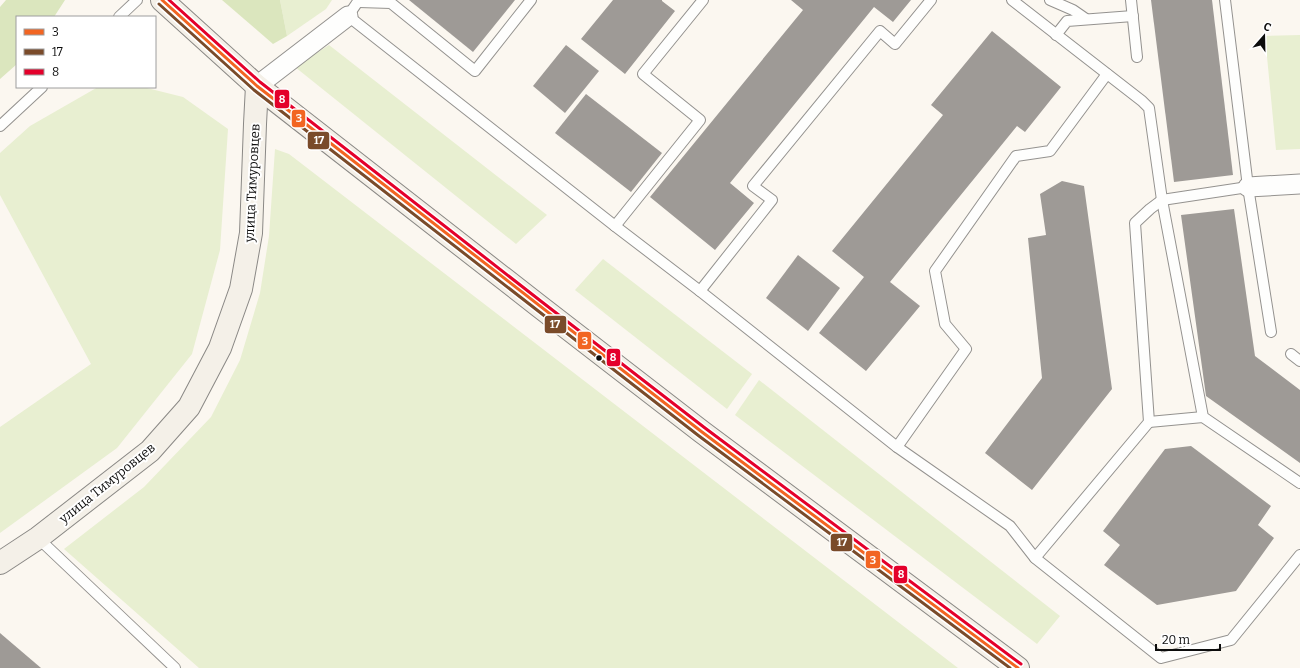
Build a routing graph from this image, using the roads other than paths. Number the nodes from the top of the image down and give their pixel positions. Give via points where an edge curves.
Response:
1 (137, 0) edge
2 (162, 0) edge
3 (532, 0) edge
4 (702, 0) edge
5 (930, 0) edge
6 (1012, 0) edge
7 (1050, 0) edge
8 (1131, 0) edge
9 (1226, 0) edge
10 (355, 6) edge
11 (120, 16) edge
12 (1133, 16) junction
13 (1086, 20) junction
14 (1056, 34) junction
15 (1137, 56) dead end
16 (1107, 74) junction
17 (257, 86) junction
18 (41, 88) edge
19 (0, 126) edge
20 (1300, 184) edge
21 (1248, 187) junction
22 (1162, 200) junction
23 (614, 226) junction
24 (700, 291) junction
25 (1271, 332) dead end
26 (1291, 354) dead end
27 (1300, 361) edge
28 (1203, 417) junction
29 (1149, 422) junction
30 (897, 446) junction
31 (1300, 483) edge
32 (38, 538) junction
33 (1300, 555) edge
34 (1035, 558) junction
35 (0, 563) edge
36 (175, 668) edge
37 (1018, 668) edge

1 - 11 lane
2 - 17 main road
3 - 10 lane via 475,71 390,3
4 - 23 lane via 643,74 700,120
5 - 24 lane via 895,44 880,31 753,186 772,200
6 - 14 lane
7 - 13 lane via 1074,10
8 - 12 lane
9 - 21 lane
10 - 17 street
10 - 23 lane
12 - 13 lane
12 - 15 lane
13 - 14 lane via 1067,21
14 - 16 lane
16 - 22 lane via 1148,108
16 - 30 lane via 1050,151 1016,156 935,271 945,324 966,349
17 - 32 main road, улица Тимуровцев via 251,233 241,289 220,348 189,407 150,451
17 - 37 main road via 702,432
18 - 19 lane
20 - 21 street
21 - 22 lane
21 - 25 lane
22 - 28 lane
22 - 29 lane via 1135,223
23 - 24 lane
24 - 30 lane
26 - 27 lane
28 - 29 lane
28 - 31 lane
29 - 34 lane
30 - 34 lane via 1010,526
32 - 35 main road, улица Тимуровцев
32 - 36 lane
33 - 34 lane via 1231,640 1160,658

